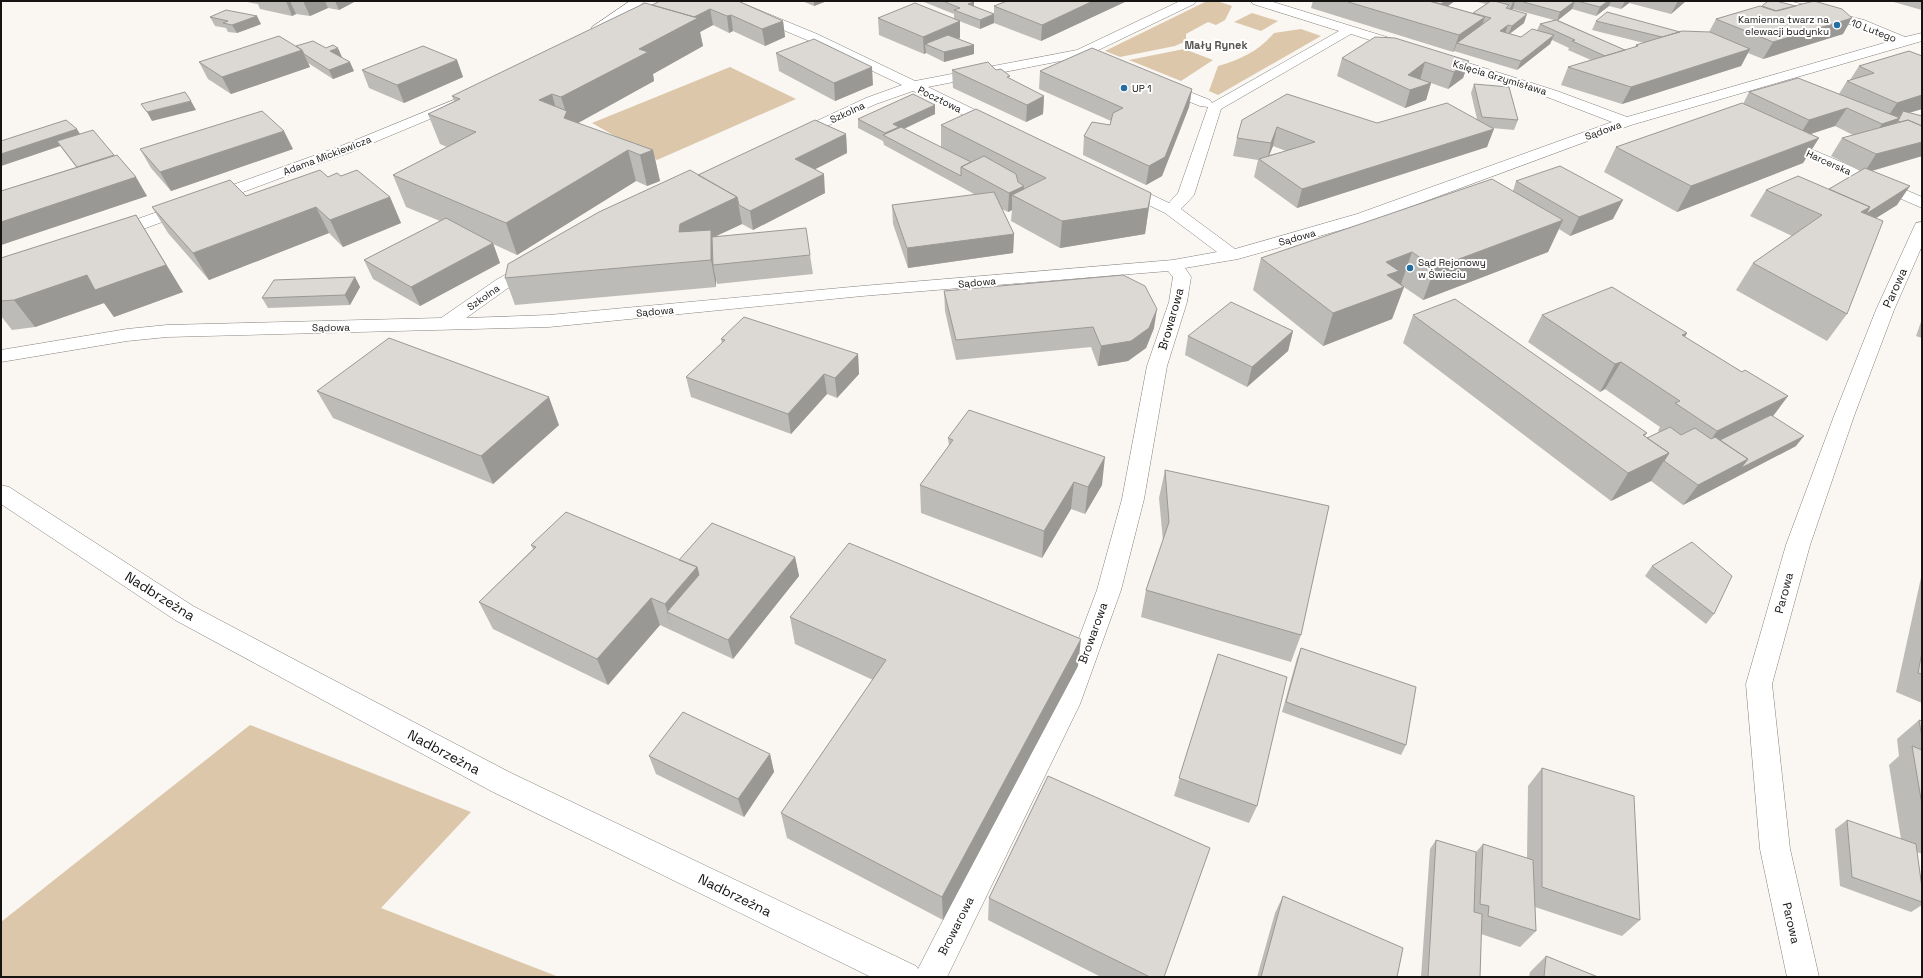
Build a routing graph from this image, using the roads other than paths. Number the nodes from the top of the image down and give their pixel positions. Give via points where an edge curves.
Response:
1 (638, 1) edge
2 (726, 1) edge
3 (1190, 1) edge
4 (1258, 1) edge
5 (1775, 1) edge
6 (1285, 4) edge
7 (1349, 30) junction
8 (586, 37) edge
9 (1922, 37) edge
10 (1904, 41) junction
11 (1147, 80) edge
12 (913, 86) junction
13 (470, 97) edge
14 (1692, 102) junction
15 (1210, 105) junction
16 (1716, 112) edge
17 (1626, 122) junction
18 (1005, 131) edge
19 (1766, 134) edge
20 (781, 143) edge
21 (1109, 181) edge
22 (1922, 203) edge
23 (1171, 210) junction
24 (1922, 227) edge
25 (98, 239) edge
26 (1232, 255) junction
27 (542, 261) edge
28 (1174, 265) junction
29 (445, 324) junction
30 (1, 356) edge
31 (1, 492) edge
32 (905, 977) edge
33 (930, 977) edge
34 (1804, 977) edge

1 - 8 street
2 - 12 street, Pocztowa via 812,37
3 - 12 street, Szkolna via 1081,53
4 - 6 street, Księcia Grzymisława
5 - 10 street, 10 Lutego via 1860,23
6 - 7 street, Księcia Grzymisława
7 - 15 street
7 - 17 street, Księcia Grzymisława via 1552,94
9 - 10 street, Sądowa
10 - 14 street, Sądowa
11 - 15 street
12 - 18 street, Pocztowa
12 - 20 street, Szkolna via 870,101
13 - 25 street, Adama Mickiewicza via 346,149
14 - 16 street
14 - 17 street, Sądowa
15 - 23 street via 1186,195
17 - 26 street, Sądowa via 1363,218
19 - 22 street, Harcerska
21 - 23 street
23 - 26 street
24 - 34 street, Parowa via 1885,310 1800,538 1760,684 1775,849
26 - 28 street, Sądowa
27 - 29 street, Szkolna via 502,284
28 - 29 street, Sądowa via 549,321
28 - 33 street, Browarowa via 1182,277 1178,302 1157,366 1133,499 1109,590 1068,704
29 - 30 street, Sądowa via 167,331
31 - 32 street, Nadbrzeżna via 184,613 277,663 501,782

